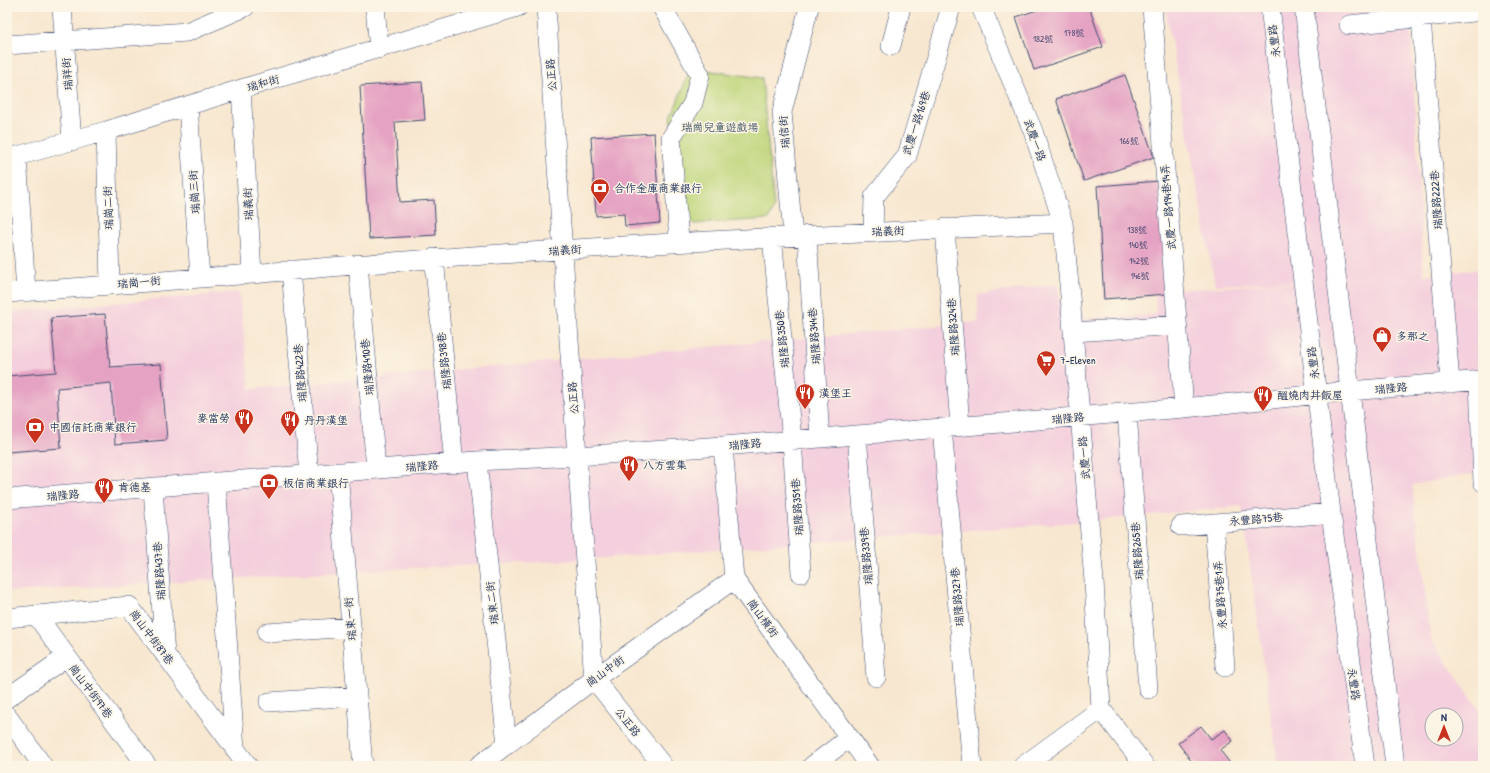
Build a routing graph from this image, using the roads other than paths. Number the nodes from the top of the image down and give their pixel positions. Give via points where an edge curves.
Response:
1 (62, 7) edge
2 (245, 7) edge
3 (375, 7) edge
4 (518, 7) edge
5 (546, 7) edge
6 (662, 7) edge
7 (809, 7) edge
8 (901, 7) edge
9 (951, 7) edge
10 (981, 7) edge
11 (1152, 7) edge
12 (1270, 7) edge
13 (1304, 7) edge
14 (1483, 11) edge
15 (1421, 18) junction
16 (1349, 26) dead end
17 (64, 40) junction
18 (7, 45) edge
19 (891, 46) dead end
20 (379, 49) junction
21 (241, 89) junction
22 (188, 106) junction
23 (106, 131) junction
24 (72, 141) junction
25 (10, 155) edge
26 (1063, 222) junction
27 (945, 228) junction
28 (872, 232) junction
29 (800, 235) junction
30 (772, 237) junction
31 (679, 241) junction
32 (562, 250) junction
33 (434, 258) junction
34 (358, 264) junction
35 (291, 270) junction
36 (252, 274) junction
37 (200, 277) junction
38 (110, 285) junction
39 (26, 292) junction
40 (7, 293) edge
41 (1177, 325) junction
42 (1074, 332) junction
43 (1481, 380) edge
44 (1450, 383) junction
45 (1349, 391) junction
46 (1317, 395) junction
47 (1184, 408) junction
48 (1127, 413) junction
49 (1080, 417) junction
50 (960, 426) junction
51 (942, 428) junction
52 (857, 435) junction
53 (820, 438) junction
54 (792, 440) junction
55 (723, 446) junction
56 (577, 456) junction
57 (477, 461) junction
58 (454, 464) junction
59 (376, 469) junction
60 (338, 472) junction
61 (309, 475) junction
62 (216, 482) junction
63 (1483, 482) edge
64 (153, 488) junction
65 (7, 499) edge
66 (1331, 513) junction
67 (1214, 523) junction
68 (1181, 526) dead end
69 (801, 574) dead end
70 (734, 579) junction
71 (36, 615) junction
72 (7, 618) edge
73 (351, 626) junction
74 (267, 633) dead end
75 (165, 655) junction
76 (66, 657) junction
77 (1225, 667) dead end
78 (876, 677) dead end
79 (594, 679) junction
80 (1148, 689) dead end
81 (357, 696) junction
82 (7, 698) edge
83 (269, 702) dead end
84 (1100, 709) junction
85 (7, 716) edge
86 (849, 738) junction
87 (507, 745) junction
88 (236, 749) junction
89 (1036, 762) edge
90 (43, 766) edge
91 (147, 766) edge
92 (248, 766) edge
93 (362, 766) edge
94 (478, 766) edge
95 (663, 766) edge
96 (812, 766) edge
97 (870, 766) edge
98 (972, 766) edge
99 (1145, 766) edge
100 (1365, 766) edge
101 (1395, 766) edge

1 - 17 street, 瑞祥街
2 - 17 street via 187,32
3 - 20 street
4 - 20 street, 瑞和街
5 - 32 street, 公正路
6 - 31 street via 700,75 693,103 671,138
7 - 29 street, 瑞信街 via 782,112
8 - 19 street
9 - 28 street, 武慶一路169巷 via 907,156 874,197
10 - 26 street, 武慶一路 via 1033,131
11 - 41 street, 武慶一路194巷14弄
12 - 46 street, 永豐路
13 - 45 street
14 - 15 street
15 - 16 street
15 - 44 street, 瑞隆路222巷
17 - 18 street
17 - 24 street, 瑞祥街
20 - 21 street, 瑞和街
21 - 22 street, 瑞和街
21 - 36 street, 瑞義街
22 - 23 street, 瑞和街
22 - 37 street, 瑞崗三街
23 - 24 street, 瑞和街
23 - 38 street, 瑞崗二街
24 - 25 street, 瑞和街
25 - 39 street
26 - 27 street, 瑞義街
26 - 42 street, 武慶一路
27 - 28 street, 瑞義街
27 - 50 street, 瑞隆路324巷
28 - 29 street, 瑞義街
29 - 30 street, 瑞義街
29 - 53 street, 瑞隆路344巷
30 - 31 street, 瑞義街
30 - 54 street, 瑞隆路350巷
31 - 32 street, 瑞義街
32 - 33 street, 瑞義街
32 - 56 street, 公正路
33 - 34 street, 瑞義街
33 - 58 street, 瑞隆路398巷
34 - 35 street, 瑞義街
34 - 59 street, 瑞隆路410巷
35 - 36 street, 瑞義街
35 - 61 street, 瑞隆路422巷
36 - 37 street, 瑞崗一街
37 - 38 street, 瑞崗一街
38 - 39 street, 瑞崗一街
39 - 40 street, 瑞崗一街
41 - 42 street
41 - 47 street, 武慶一路194巷14弄
42 - 49 street, 武慶一路
43 - 44 street, 瑞隆路
43 - 63 street
44 - 45 street, 瑞隆路
45 - 46 street, 瑞隆路
45 - 101 street
46 - 47 street, 瑞隆路
46 - 66 street, 永豐路
47 - 48 street, 瑞隆路
48 - 49 street, 瑞隆路
48 - 80 street, 瑞隆路265巷
49 - 50 street, 瑞隆路
49 - 84 street, 武慶一路 via 1094,581
50 - 51 street, 瑞隆路
51 - 52 street, 瑞隆路
51 - 98 street, 瑞隆路327巷
52 - 53 street, 瑞隆路
52 - 78 street, 瑞隆路339巷
53 - 54 street, 瑞隆路
54 - 55 street, 瑞隆路
54 - 69 street, 瑞隆路351巷
55 - 56 street, 瑞隆路
55 - 70 street
56 - 57 street, 瑞隆路
56 - 79 street, 公正路
57 - 58 street, 瑞隆路
57 - 87 street, 瑞東二街
58 - 59 street, 瑞隆路
59 - 60 street, 瑞隆路
60 - 61 street, 瑞隆路
60 - 73 street, 瑞東一街
61 - 62 street, 瑞隆路
62 - 64 street, 瑞隆路
62 - 88 street
64 - 65 street, 瑞隆路
64 - 75 street, 瑞隆路437巷
66 - 67 street, 永豐路75巷
66 - 100 street, 永豐路
67 - 68 street, 永豐路75巷
67 - 77 street, 永豐路75巷1弄
70 - 79 street, 崗山中街
70 - 86 street, 崗山橫街
71 - 72 street, 崗山中街87巷
71 - 75 street, 崗山中街87巷 via 129,606
71 - 76 street, 崗山中街97巷
73 - 74 street
73 - 81 street, 瑞東一街
75 - 88 street, 崗山中街87巷
76 - 82 street
76 - 91 street, 崗山中街97巷
79 - 87 street, 崗山中街
79 - 95 street, 公正路
81 - 83 street
81 - 93 street, 瑞東一街
84 - 89 street
84 - 99 street
85 - 90 street
86 - 96 street
86 - 97 street, 崗山橫街
87 - 94 street, 崗山中街
88 - 92 street, 崗山中街87巷

